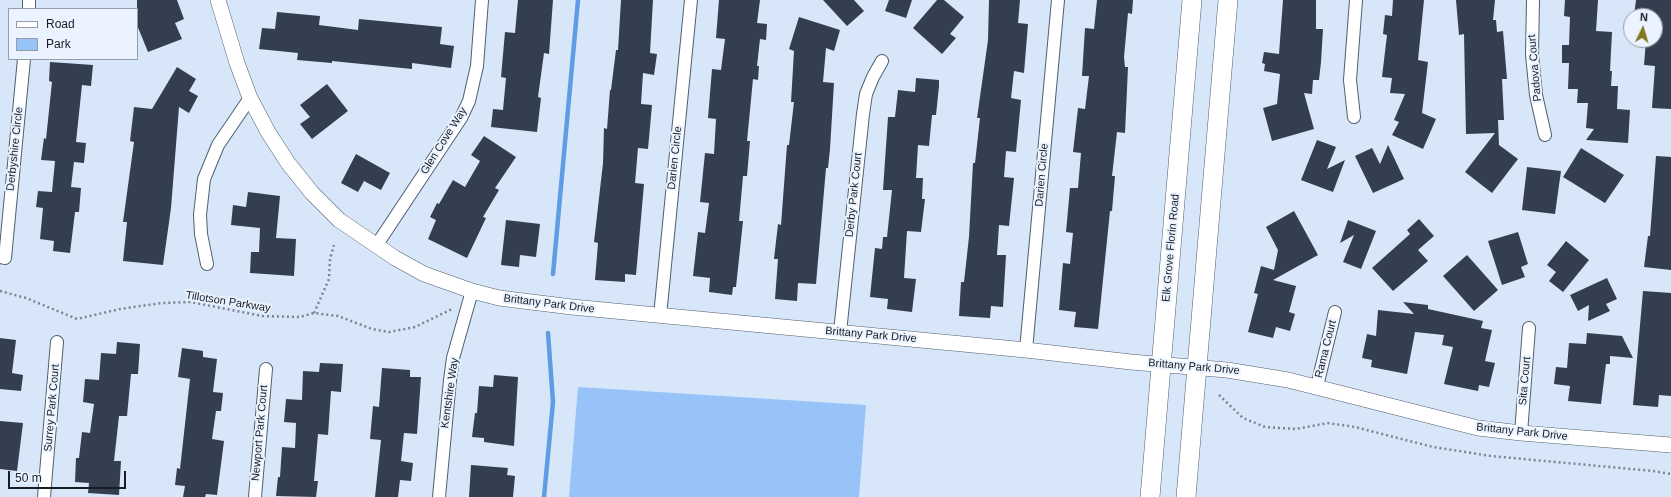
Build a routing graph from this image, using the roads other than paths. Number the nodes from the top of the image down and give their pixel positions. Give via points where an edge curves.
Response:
1 (218, 0) edge
2 (479, 0) edge
3 (691, 0) edge
4 (1058, 0) edge
5 (1192, 0) edge
6 (1228, 0) edge
7 (1356, 0) edge
8 (1533, 0) edge
9 (24, 60) edge
10 (882, 61) dead end
11 (250, 98) junction
12 (1354, 117) dead end
13 (1545, 135) dead end
14 (376, 246) junction
15 (0, 257) edge
16 (207, 264) dead end
17 (472, 291) junction
18 (1335, 312) dead end
19 (660, 316) junction
20 (1529, 328) dead end
21 (840, 332) junction
22 (57, 342) dead end
23 (1026, 350) junction
24 (1161, 365) junction
25 (1197, 368) junction
26 (266, 369) dead end
27 (1317, 386) junction
28 (1521, 433) junction
29 (1671, 445) edge
30 (44, 497) edge
31 (255, 497) edge
32 (439, 497) edge
33 (1150, 497) edge
34 (1186, 497) edge

1 - 11 street, Brittany Park Drive
2 - 14 street, Glen Cove Way via 477,66 469,101 461,118
3 - 19 street, Darien Circle
4 - 23 street, Darien Circle
5 - 24 main road, Elk Grove Florin Road
6 - 25 main road
7 - 12 street via 1350,80
8 - 13 street, Padova Court via 1532,55 1536,95
9 - 15 street, Derbyshire Circle via 4,258
10 - 21 street, Derby Park Court via 866,94
11 - 14 street, Brittany Park Drive via 288,163 312,192 339,220
11 - 16 street via 218,145 204,179 200,215
14 - 17 street, Brittany Park Drive via 424,274
17 - 19 street, Brittany Park Drive via 522,302
17 - 32 street, Kentshire Way via 450,380
18 - 27 street, Rama Court
19 - 21 street, Brittany Park Drive
20 - 28 street, Sita Court
21 - 23 street, Brittany Park Drive
22 - 30 street, Surrey Park Court
23 - 24 street, Brittany Park Drive
24 - 25 street, Brittany Park Drive
24 - 33 main road, Elk Grove Florin Road
25 - 27 street, Brittany Park Drive via 1251,373
25 - 34 main road
26 - 31 street, Newport Park Court
27 - 28 street, Brittany Park Drive via 1478,428
28 - 29 street, Brittany Park Drive

